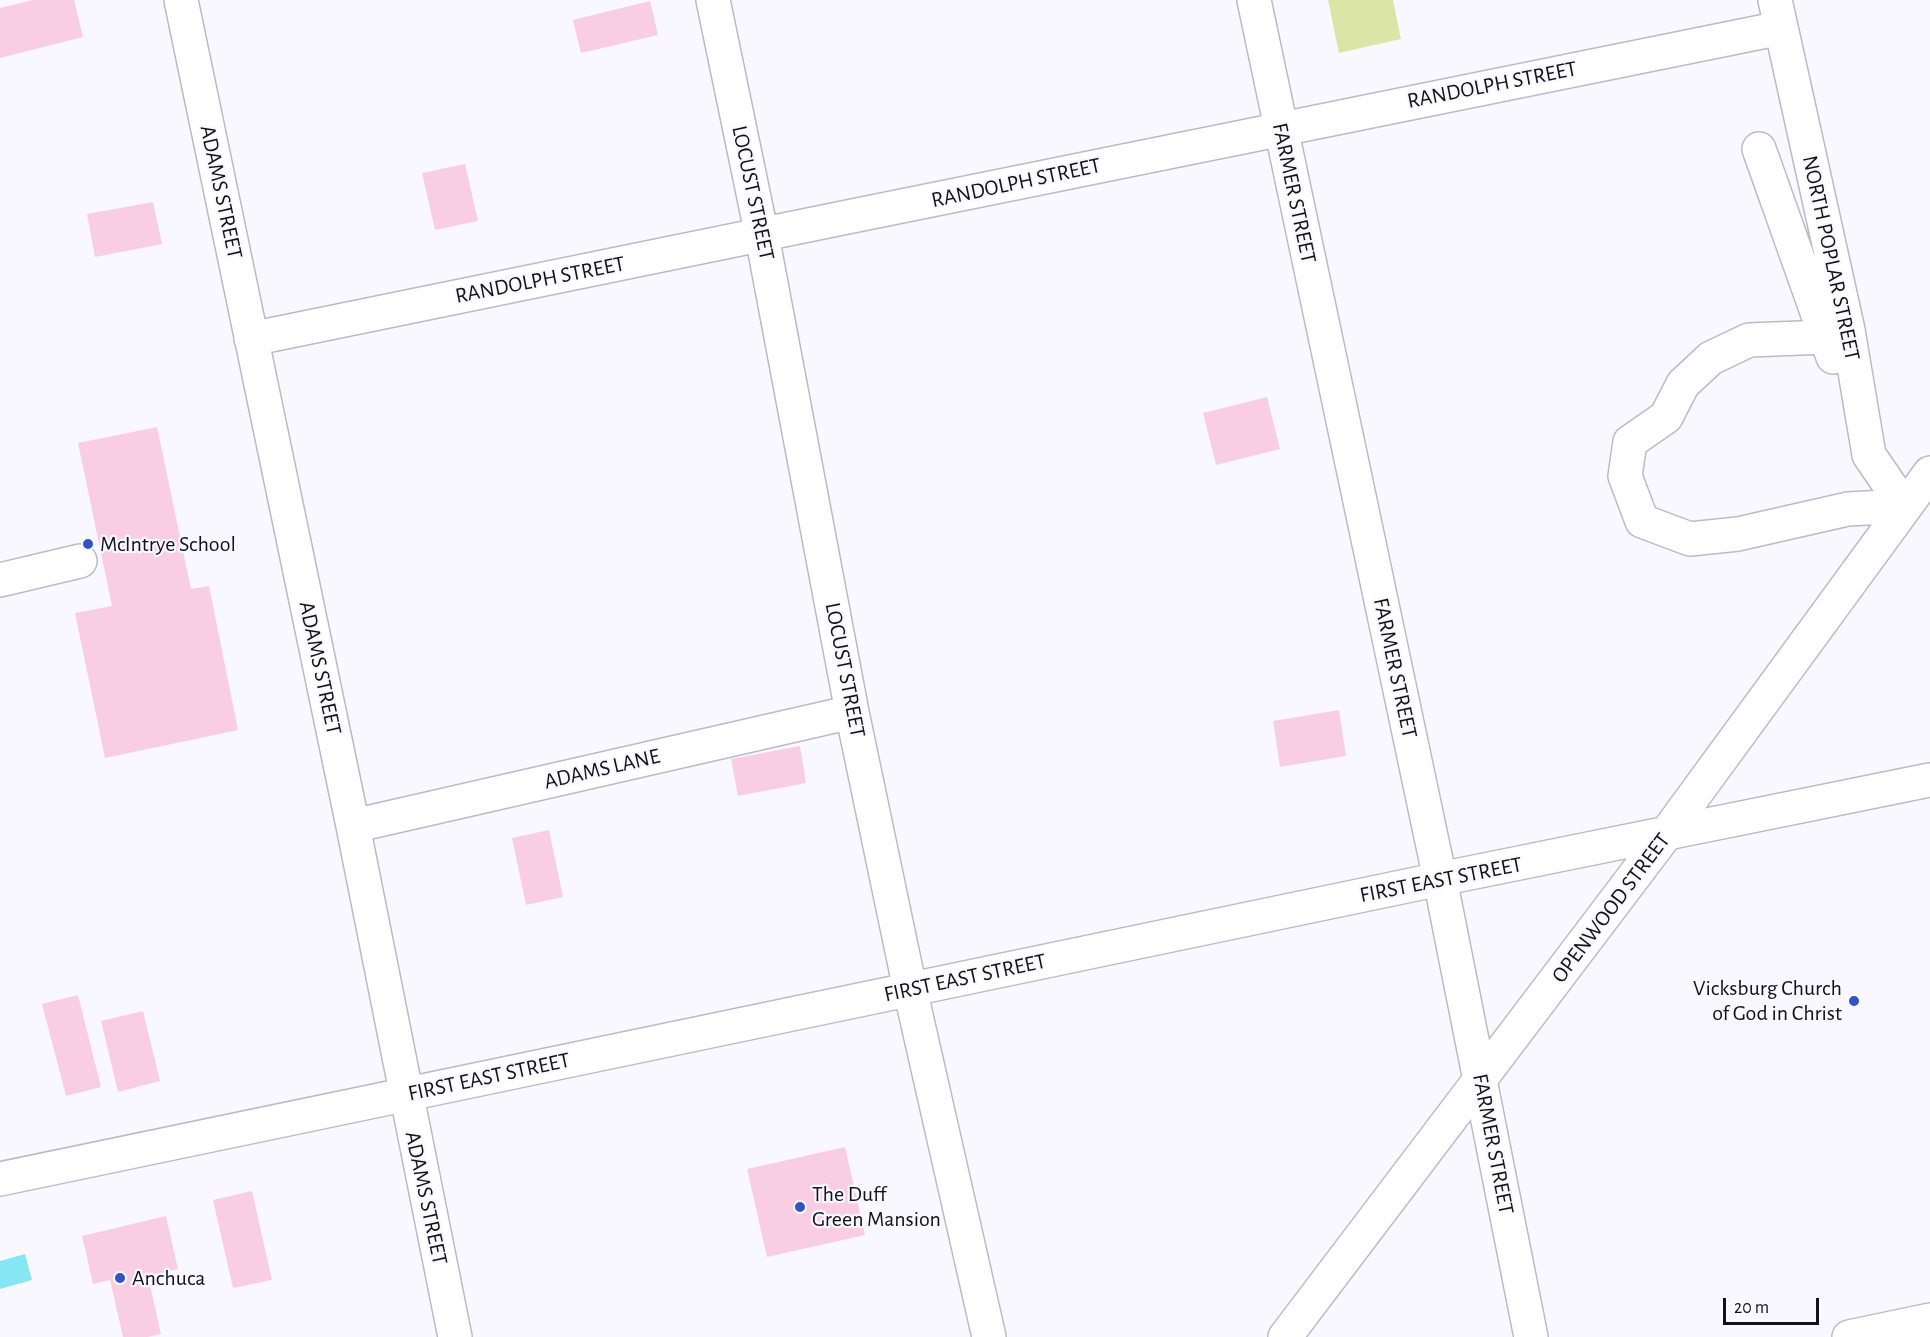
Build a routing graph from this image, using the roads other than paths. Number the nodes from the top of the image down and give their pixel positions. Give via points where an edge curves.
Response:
1 (181, 0) edge
2 (713, 0) edge
3 (1254, 0) edge
4 (1778, 14) edge
5 (1280, 128) junction
6 (1759, 149) dead end
7 (762, 236) junction
8 (1826, 337) junction
9 (251, 339) junction
10 (1869, 455) junction
11 (1930, 473) edge
12 (1904, 507) junction
13 (80, 561) dead end
14 (0, 580) edge
15 (852, 712) junction
16 (1930, 780) edge
17 (353, 826) junction
18 (1666, 834) junction
19 (1440, 879) junction
20 (910, 989) junction
21 (1481, 1080) junction
22 (405, 1094) junction
23 (0, 1179) edge
24 (1930, 1320) edge
25 (454, 1337) edge
26 (989, 1337) edge
27 (1285, 1337) edge
28 (1531, 1337) edge
29 (1849, 1337) edge

1 - 9 street, ADAMS STREET
2 - 7 street, LOCUST STREET
3 - 5 street, FARMER STREET
4 - 5 street, RANDOLPH STREET
4 - 10 street, NORTH POPLAR STREET via 1848,330
5 - 7 street, RANDOLPH STREET
5 - 19 street, FARMER STREET
6 - 8 street
7 - 9 street, RANDOLPH STREET
7 - 15 street, LOCUST STREET
8 - 10 street
8 - 12 street via 1749,340 1710,358 1683,384 1666,417 1630,442 1625,476 1642,521 1690,538 1738,534 1848,509
9 - 17 street, ADAMS STREET
10 - 12 street, NORTH POPLAR STREET
11 - 12 street, OPENWOOD STREET
12 - 18 street, OPENWOOD STREET
13 - 14 street
15 - 17 street, ADAMS LANE
15 - 20 street, LOCUST STREET
16 - 18 street, FIRST EAST STREET
17 - 22 street, ADAMS STREET
18 - 19 street, FIRST EAST STREET
18 - 21 street, OPENWOOD STREET
19 - 20 street, FIRST EAST STREET
19 - 21 street, FARMER STREET
20 - 22 street, FIRST EAST STREET
20 - 26 street, LOCUST STREET
21 - 27 street, OPENWOOD STREET
21 - 28 street, FARMER STREET
22 - 23 street, FIRST EAST STREET
22 - 25 street, ADAMS STREET
24 - 29 street

